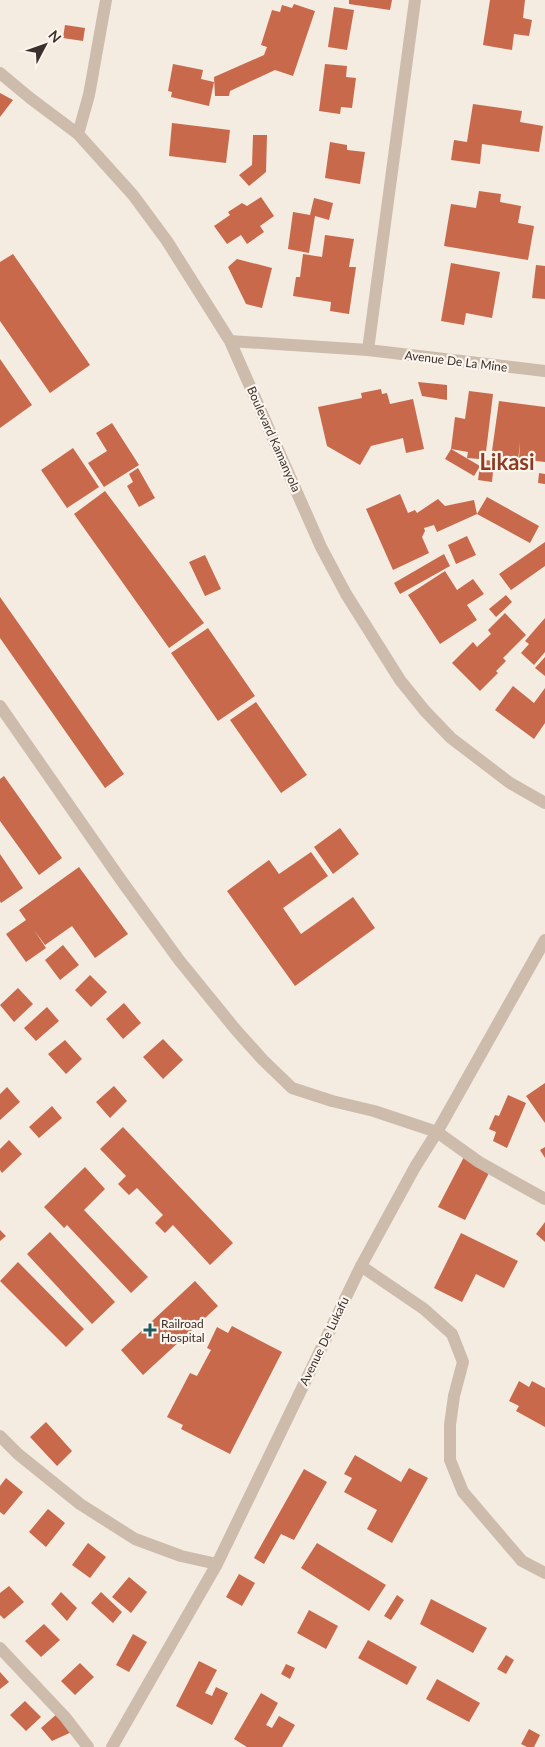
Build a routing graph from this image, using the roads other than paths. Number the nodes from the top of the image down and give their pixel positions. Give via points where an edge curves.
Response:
1 (106, 0) edge
2 (415, 0) edge
3 (0, 72) edge
4 (78, 134) junction
5 (230, 341) junction
6 (368, 350) junction
7 (545, 371) edge
8 (0, 706) edge
9 (545, 803) edge
10 (545, 940) edge
11 (437, 1132) junction
12 (545, 1199) edge
13 (361, 1266) junction
14 (0, 1436) edge
15 (217, 1564) junction
16 (545, 1573) edge
17 (0, 1648) edge
18 (88, 1747) edge
19 (112, 1747) edge

1 - 4 street via 89,95
2 - 6 street
3 - 4 street, Boulevard Kamanyola
4 - 5 street, Boulevard Kamanyola via 133,195 167,241
5 - 6 street, Avenue De La Mine
5 - 9 street, Boulevard Kamanyola via 321,547 346,594 400,680 452,738 510,784
6 - 7 street, Avenue De La Mine
8 - 11 street via 179,960 263,1060 292,1088
10 - 11 street, Avenue De Lukafu
11 - 12 street via 479,1162
11 - 13 street, Avenue De Lukafu
13 - 15 street, Avenue De Lukafu
13 - 16 street via 424,1309 452,1334 463,1362 450,1425 450,1460 463,1492 522,1561
14 - 15 street via 80,1504 135,1539 181,1556
15 - 19 street, Avenue De Lukafu
17 - 18 street via 65,1717

